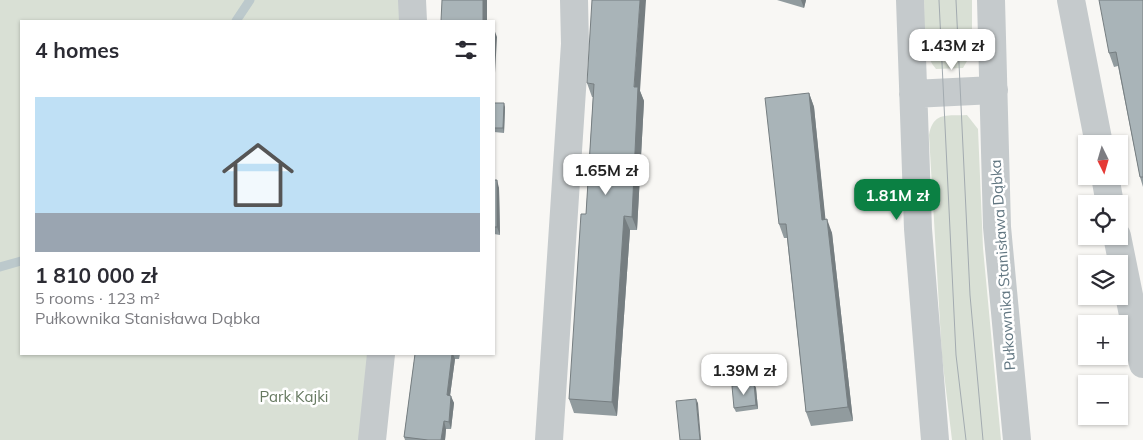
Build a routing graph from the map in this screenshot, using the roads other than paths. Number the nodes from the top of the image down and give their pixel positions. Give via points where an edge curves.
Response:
1 (412, 0) edge
2 (574, 0) edge
3 (910, 0) edge
4 (991, 0) edge
5 (1071, 0) edge
6 (412, 20) edge
7 (994, 90) junction
8 (913, 94) junction
9 (1097, 135) edge
10 (1119, 245) edge
11 (382, 355) edge
12 (1143, 364) edge
13 (372, 440) edge
14 (549, 440) edge
15 (935, 440) edge
16 (1017, 440) edge

1 - 6 street
2 - 14 street via 575,44
3 - 8 street
4 - 7 street, Pułkownika Stanisława Dąbka
5 - 9 street
7 - 8 street
7 - 16 street, Pułkownika Stanisława Dąbka via 997,226
8 - 15 street via 918,229
10 - 12 street
11 - 13 street

